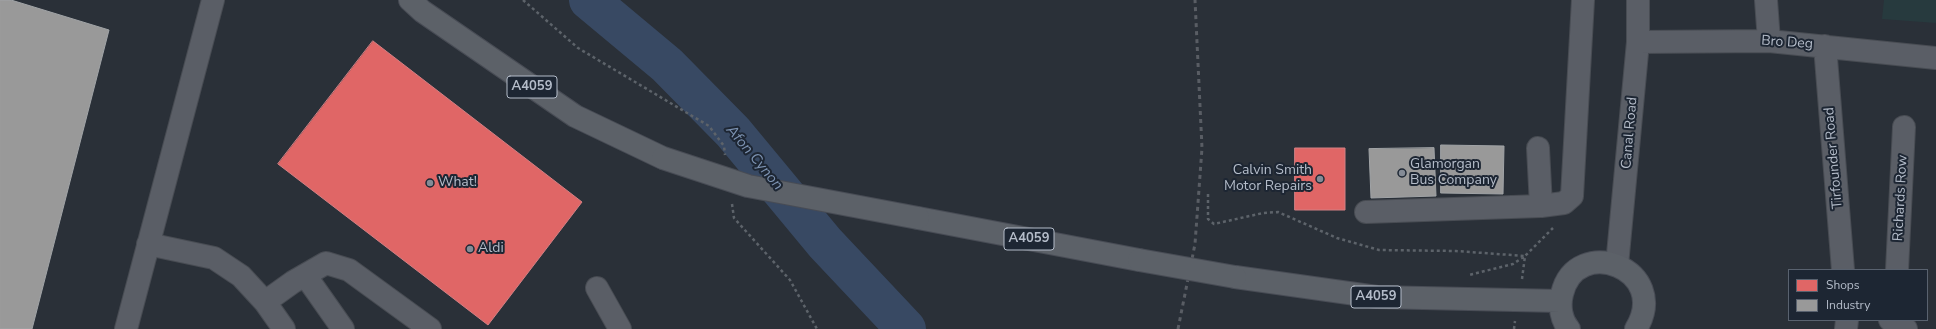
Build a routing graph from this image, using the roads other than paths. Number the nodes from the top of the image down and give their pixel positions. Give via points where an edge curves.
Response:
1 (212, 0) edge
2 (410, 0) edge
3 (1583, 0) edge
4 (1638, 0) edge
5 (1766, 0) edge
6 (1769, 41) junction
7 (1638, 42) junction
8 (1825, 46) junction
9 (1936, 58) edge
10 (1904, 127) dead end
11 (1538, 148) dead end
12 (1541, 206) junction
13 (1366, 212) dead end
14 (148, 244) junction
15 (1617, 265) junction
16 (1843, 269) edge
17 (1897, 269) edge
18 (305, 275) junction
19 (597, 288) dead end
20 (1560, 301) junction
21 (265, 302) junction
22 (1892, 321) edge
23 (126, 329) edge
24 (284, 329) edge
25 (343, 329) edge
26 (430, 329) edge
27 (620, 329) edge
28 (1569, 329) edge
29 (1636, 329) edge
30 (1906, 329) edge

1 - 14 street
2 - 20 main road, A4059, bridge via 422,11 575,116 663,158 748,186 1235,277 1377,297
3 - 12 street via 1572,196 1564,203
4 - 7 street, Canal Road
5 - 6 street
6 - 7 street, Bro Deg
6 - 8 street, Bro Deg
7 - 15 street, Canal Road
8 - 9 street, Bro Deg
8 - 16 street, Tirfounder Road
10 - 17 street, Richards Row
11 - 12 street
12 - 13 street
14 - 21 street via 214,258 241,276
14 - 23 street
15 - 20 main road via 1605,262 1591,263 1579,268 1569,277
15 - 29 main road via 1629,272 1638,282 1643,294 1644,307
18 - 21 street
18 - 25 street
18 - 26 street via 326,264 349,270
19 - 27 street
20 - 28 main road via 1561,314
21 - 24 street
22 - 30 street

